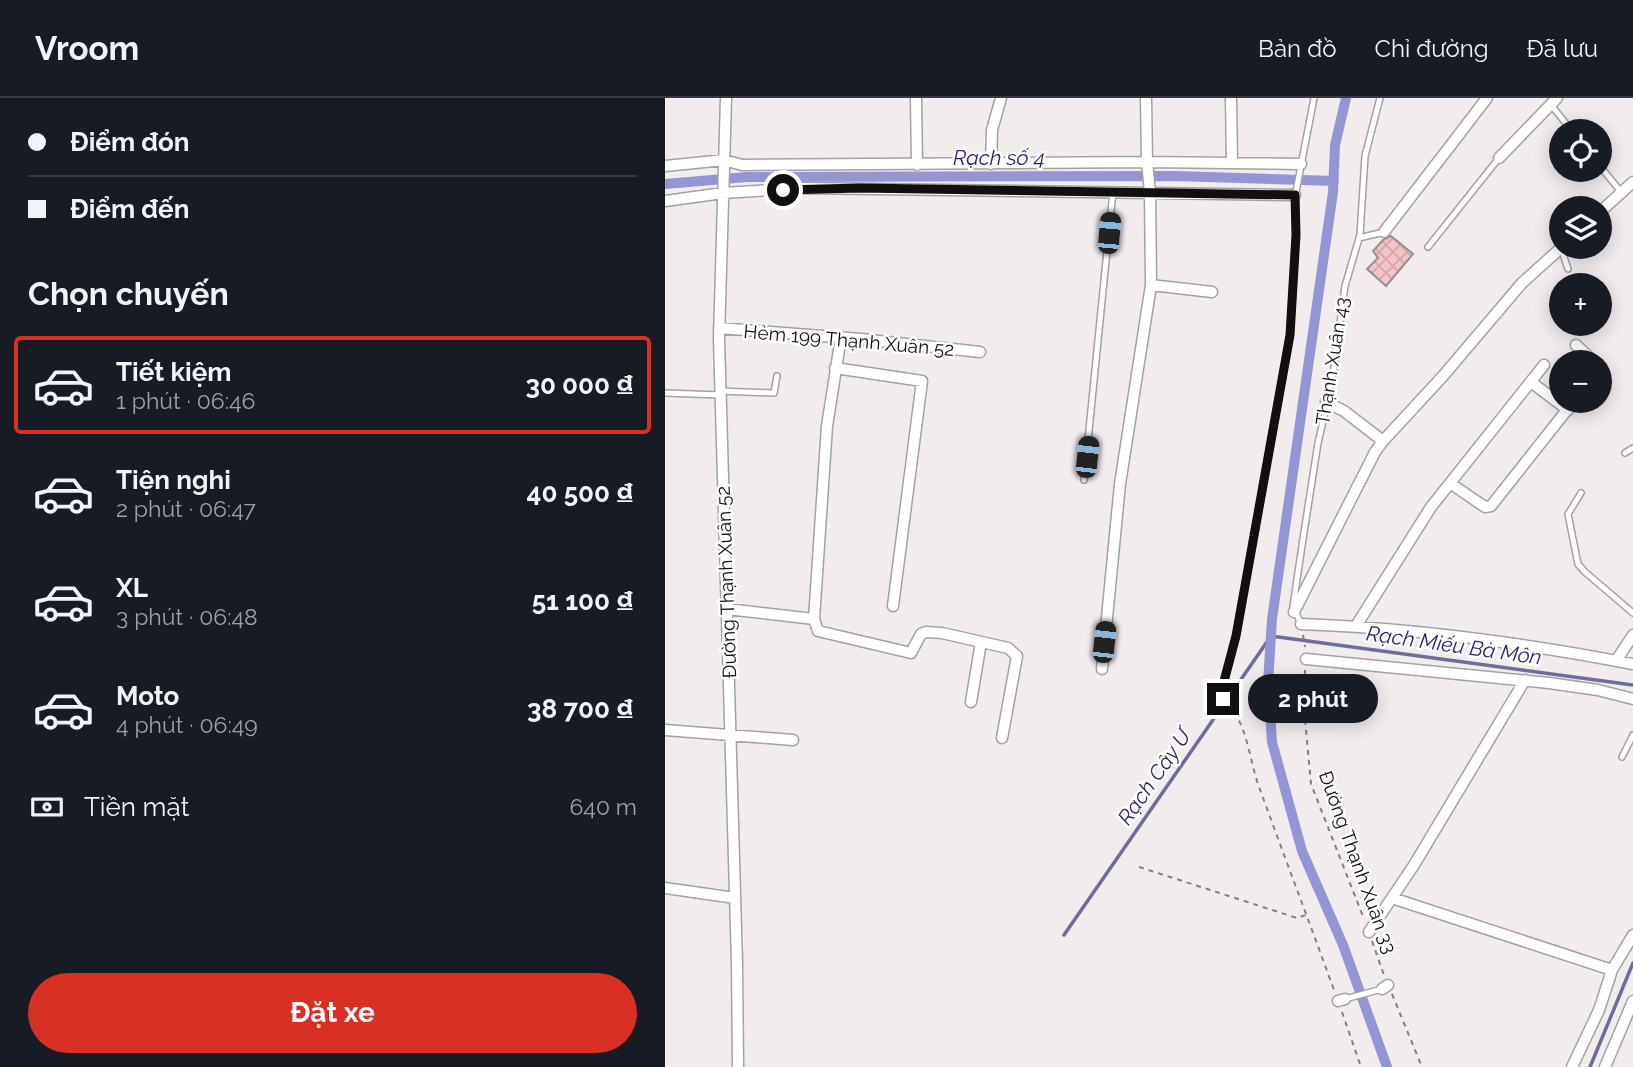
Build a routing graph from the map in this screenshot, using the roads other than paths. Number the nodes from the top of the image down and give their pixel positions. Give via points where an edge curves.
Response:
1 (726, 98) edge
2 (916, 98) edge
3 (1001, 98) edge
4 (1146, 98) edge
5 (1231, 98) edge
6 (1314, 98) edge
7 (1380, 98) edge
8 (1487, 98) edge
9 (1554, 101) edge
10 (1565, 119) edge
11 (1499, 158) joint
12 (724, 160) junction
13 (1147, 163) junction
14 (1232, 163) junction
15 (991, 164) junction
16 (1301, 164) junction
17 (917, 165) junction
18 (665, 166) edge
19 (1612, 180) edge
20 (1633, 182) edge
21 (1112, 191) junction
22 (723, 192) junction
23 (1150, 192) junction
24 (1622, 193) junction
25 (1295, 194) junction
26 (665, 201) edge
27 (1612, 202) edge
28 (1384, 232) joint
29 (1359, 238) junction
30 (1428, 247) dead end
31 (1549, 258) edge
32 (1565, 259) edge
33 (1568, 269) dead end
34 (1151, 285) junction
35 (1212, 292) dead end
36 (719, 328) junction
37 (841, 337) junction
38 (1576, 345) dead end
39 (1581, 350) edge
40 (980, 352) dead end
41 (1544, 365) dead end
42 (835, 368) junction
43 (777, 376) dead end
44 (1531, 382) junction
45 (1549, 392) edge
46 (665, 393) edge
47 (720, 393) junction
48 (1326, 402) junction
49 (1565, 413) edge
50 (1383, 441) junction
51 (1633, 448) edge
52 (1625, 453) dead end
53 (1084, 480) dead end
54 (1450, 483) junction
55 (1581, 493) dead end
56 (894, 606) dead end
57 (727, 609) junction
58 (1294, 612) junction
59 (1633, 612) edge
60 (814, 618) junction
61 (1302, 626) joint
62 (1356, 626) junction
63 (1633, 635) edge
64 (981, 642) junction
65 (1306, 657) road end
66 (1616, 661) junction
67 (1633, 664) edge
68 (1102, 669) dead end
69 (1525, 680) junction
70 (1223, 699) road end
71 (1633, 699) edge
72 (971, 702) dead end
73 (665, 730) edge
74 (1633, 735) edge
75 (730, 736) junction
76 (1002, 738) dead end
77 (793, 740) dead end
78 (1622, 757) dead end
79 (665, 888) edge
80 (735, 898) junction
81 (1392, 898) junction
82 (1369, 932) road end
83 (1633, 935) edge
84 (1612, 970) junction
85 (1385, 987) road end
86 (1342, 1000) road end
87 (1633, 1001) edge
88 (738, 1067) edge
89 (1572, 1067) edge
90 (1605, 1067) edge

1 - 12 street, Đường Thạnh Xuân 52
2 - 17 street
3 - 15 street via 992,130
4 - 13 street
5 - 14 street
6 - 16 lane
7 - 29 lane, Thạnh Xuân 43 via 1365,156
8 - 28 street
9 - 10 lane
9 - 11 street
11 - 30 lane
12 - 17 street via 742,165
12 - 18 street
12 - 22 street, Đường Thạnh Xuân 52
13 - 14 street
13 - 15 street
13 - 23 street
14 - 16 street
15 - 17 street
16 - 25 lane
19 - 24 lane
20 - 24 street
21 - 22 street via 803,188
21 - 23 street
21 - 53 lane
22 - 26 street
22 - 36 street, Đường Thạnh Xuân 52
23 - 25 street
23 - 34 street
24 - 27 street
25 - 70 lane via 1290,335
28 - 29 lane
29 - 48 lane, Thạnh Xuân 43 via 1345,286
31 - 50 street
32 - 33 lane
34 - 35 street
34 - 68 street via 1120,484
36 - 37 street, Hẻm 199 Thạnh Xuân 52
36 - 47 street, Đường Thạnh Xuân 52
37 - 40 street, Hẻm 199 Thạnh Xuân 52
37 - 42 street
38 - 39 street
41 - 44 street
42 - 56 street via 922,381
42 - 60 street
43 - 47 lane via 774,393
44 - 45 street
44 - 54 street
46 - 47 lane
47 - 57 street, Đường Thạnh Xuân 52
48 - 50 street
48 - 58 lane, Thạnh Xuân 43
49 - 54 street via 1491,506 1485,507
50 - 58 street
51 - 52 lane
54 - 62 street
55 - 59 lane via 1568,514 1578,564
57 - 60 street
57 - 75 street, Đường Thạnh Xuân 52
58 - 61 lane
60 - 64 street via 817,631 911,653 926,632
61 - 62 street
62 - 66 street
63 - 66 street
64 - 72 street
64 - 76 street via 1008,648 1017,656
65 - 69 street
66 - 67 street
69 - 71 street
69 - 81 street
73 - 75 street
74 - 78 lane
75 - 77 street
75 - 80 street, Đường Thạnh Xuân 52
79 - 80 street
80 - 88 street, Đường Thạnh Xuân 52
81 - 82 street
81 - 84 street
83 - 84 street
84 - 89 street
85 - 86 lane
87 - 90 street

